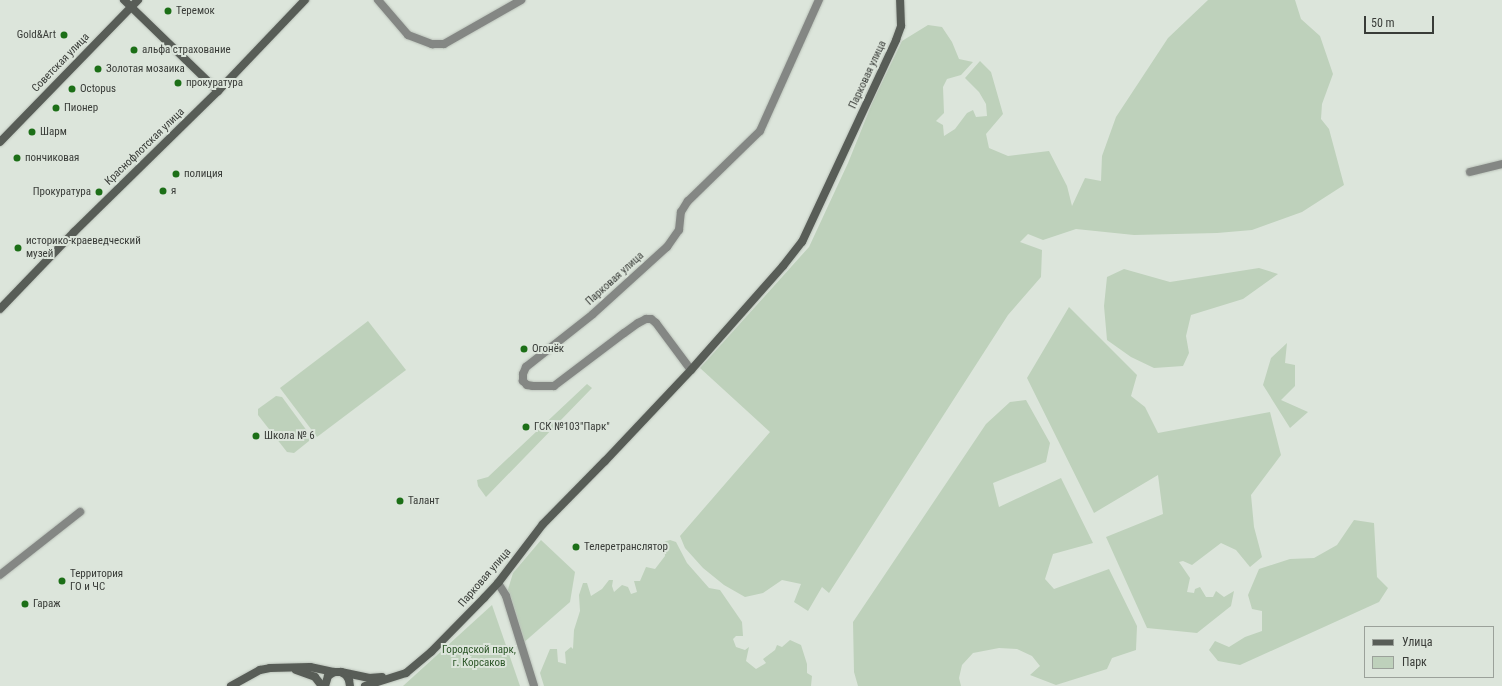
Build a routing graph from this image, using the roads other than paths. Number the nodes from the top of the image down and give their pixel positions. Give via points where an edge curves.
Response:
1 (124, 0) edge
2 (138, 0) edge
3 (305, 0) edge
4 (378, 0) edge
5 (521, 0) edge
6 (819, 0) edge
7 (900, 0) edge
8 (131, 7) junction
9 (218, 91) junction
10 (0, 142) edge
11 (1502, 164) edge
12 (1470, 172) dead end
13 (0, 309) edge
14 (691, 370) junction
15 (80, 512) dead end
16 (0, 575) edge
17 (498, 583) junction
18 (279, 668) junction
19 (338, 672) junction
20 (406, 673) junction
21 (230, 686) edge
22 (324, 686) edge
23 (350, 686) edge
24 (364, 686) edge
25 (534, 686) edge

1 - 8 street
2 - 8 street, Советская улица
3 - 9 street, Краснофлотская улица
4 - 5 street via 408,35 432,44 444,44
6 - 14 street, Парковая улица via 760,131 688,202 681,212 679,230 666,247 593,314 526,366 522,374 527,385 554,386 638,322 646,319 656,323
7 - 14 street, Парковая улица via 901,26 896,40 802,242
8 - 9 street
8 - 10 street, Советская улица
9 - 13 street, Краснофлотская улица via 74,232
11 - 12 street
14 - 17 street, Парковая улица via 543,524
15 - 16 street
17 - 20 street, Парковая улица via 431,652
17 - 25 street via 506,596
18 - 19 street via 310,667
18 - 21 street via 260,670
18 - 22 street via 305,672
19 - 20 street via 373,678
19 - 22 street via 328,676
19 - 23 street via 349,680
20 - 24 street, Парковая улица

